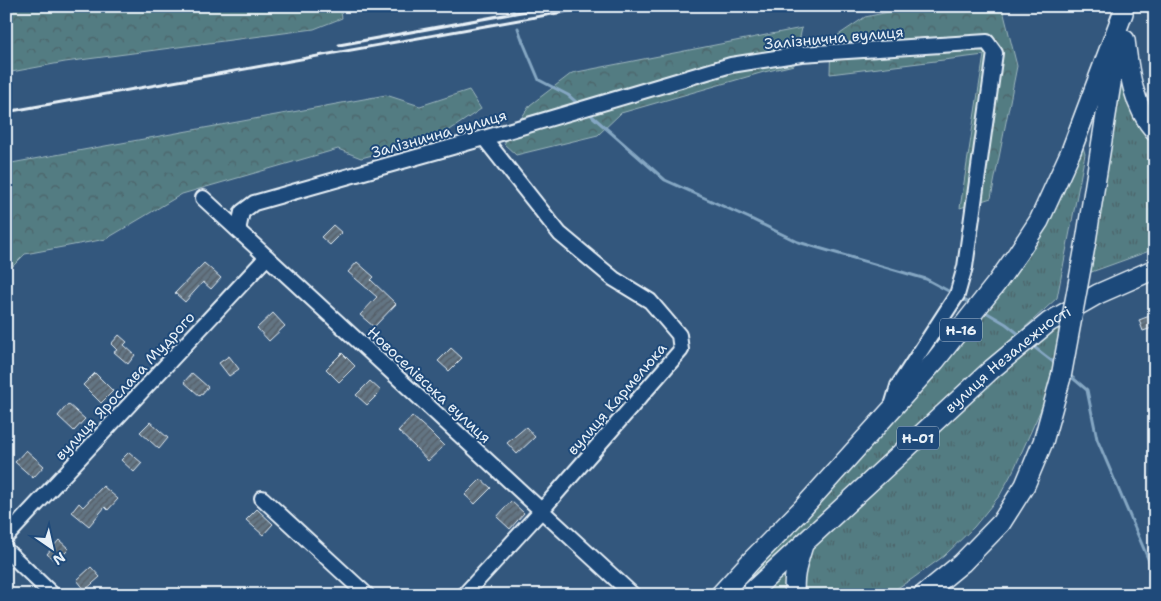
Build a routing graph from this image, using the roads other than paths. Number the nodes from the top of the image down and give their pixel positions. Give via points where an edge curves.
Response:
1 (1123, 10) edge
2 (1155, 131) edge
3 (484, 138) junction
4 (203, 198) dead end
5 (238, 230) junction
6 (267, 257) junction
7 (1155, 269) edge
8 (890, 412) junction
9 (262, 498) dead end
10 (541, 511) junction
11 (6, 536) edge
12 (803, 544) junction
13 (6, 550) edge
14 (53, 595) edge
15 (367, 595) edge
16 (464, 595) edge
17 (633, 595) edge
18 (720, 595) edge
19 (748, 595) edge
20 (795, 595) edge
21 (924, 595) edge

1 - 2 main road via 1128,71 1140,109
1 - 8 main road, Н-16 via 1071,151 1039,221 966,323
1 - 21 main road, bridge via 1061,377 1043,442 1025,485 1001,523 962,563
3 - 5 street, Залізнична вулиця via 254,203 242,212
3 - 8 street, Залізнична вулиця via 731,65 801,54 987,42 995,53 965,268 957,296 898,386
3 - 10 street, вулиця Кармелюка via 560,234 614,279 650,301 679,335 681,350
4 - 5 street, Новоселівська вулиця
5 - 6 street, Новоселівська вулиця
6 - 10 street, Новоселівська вулиця
6 - 11 street, вулиця Ярослава Мудрого
7 - 12 main road, вулиця Незалежності / Н-01 via 1098,294 1049,322 992,369
8 - 18 main road, Н-16
9 - 15 street
10 - 16 street, вулиця Кармелюка
10 - 17 street, Новоселівська вулиця
12 - 19 main road, вулиця Незалежності / Н-01
12 - 20 main road via 795,573
13 - 14 street

